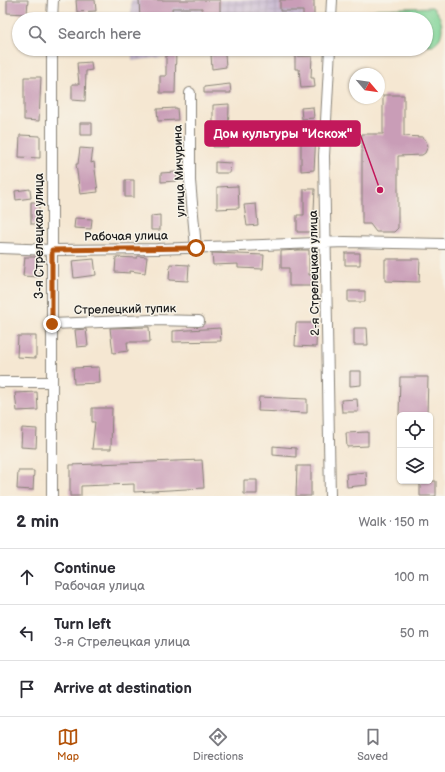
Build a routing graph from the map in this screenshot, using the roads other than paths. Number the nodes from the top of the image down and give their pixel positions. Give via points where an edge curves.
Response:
1 (52, 0) edge
2 (332, 0) edge
3 (52, 12) edge
4 (332, 12) edge
5 (52, 56) edge
6 (330, 56) edge
7 (190, 93) dead end
8 (326, 243) junction
9 (445, 244) edge
10 (0, 248) edge
11 (196, 248) junction
12 (52, 250) junction
13 (199, 321) dead end
14 (52, 324) junction
15 (0, 382) edge
16 (51, 382) junction
17 (52, 496) edge
18 (330, 496) edge

1 - 3 street
2 - 4 street
5 - 12 street, 3-я Стрелецкая улица
6 - 8 street, 2-я Стрелецкая улица via 324,156
7 - 11 street, улица Мичурина via 190,180
8 - 9 street, Рабочая улица
8 - 11 street, Рабочая улица
8 - 18 street, 2-я Стрелецкая улица
10 - 12 street, Рабочая улица
11 - 12 street, Рабочая улица
12 - 14 street, 3-я Стрелецкая улица
13 - 14 street, Стрелецкий тупик
14 - 16 street, 3-я Стрелецкая улица
15 - 16 street
16 - 17 street, 3-я Стрелецкая улица

